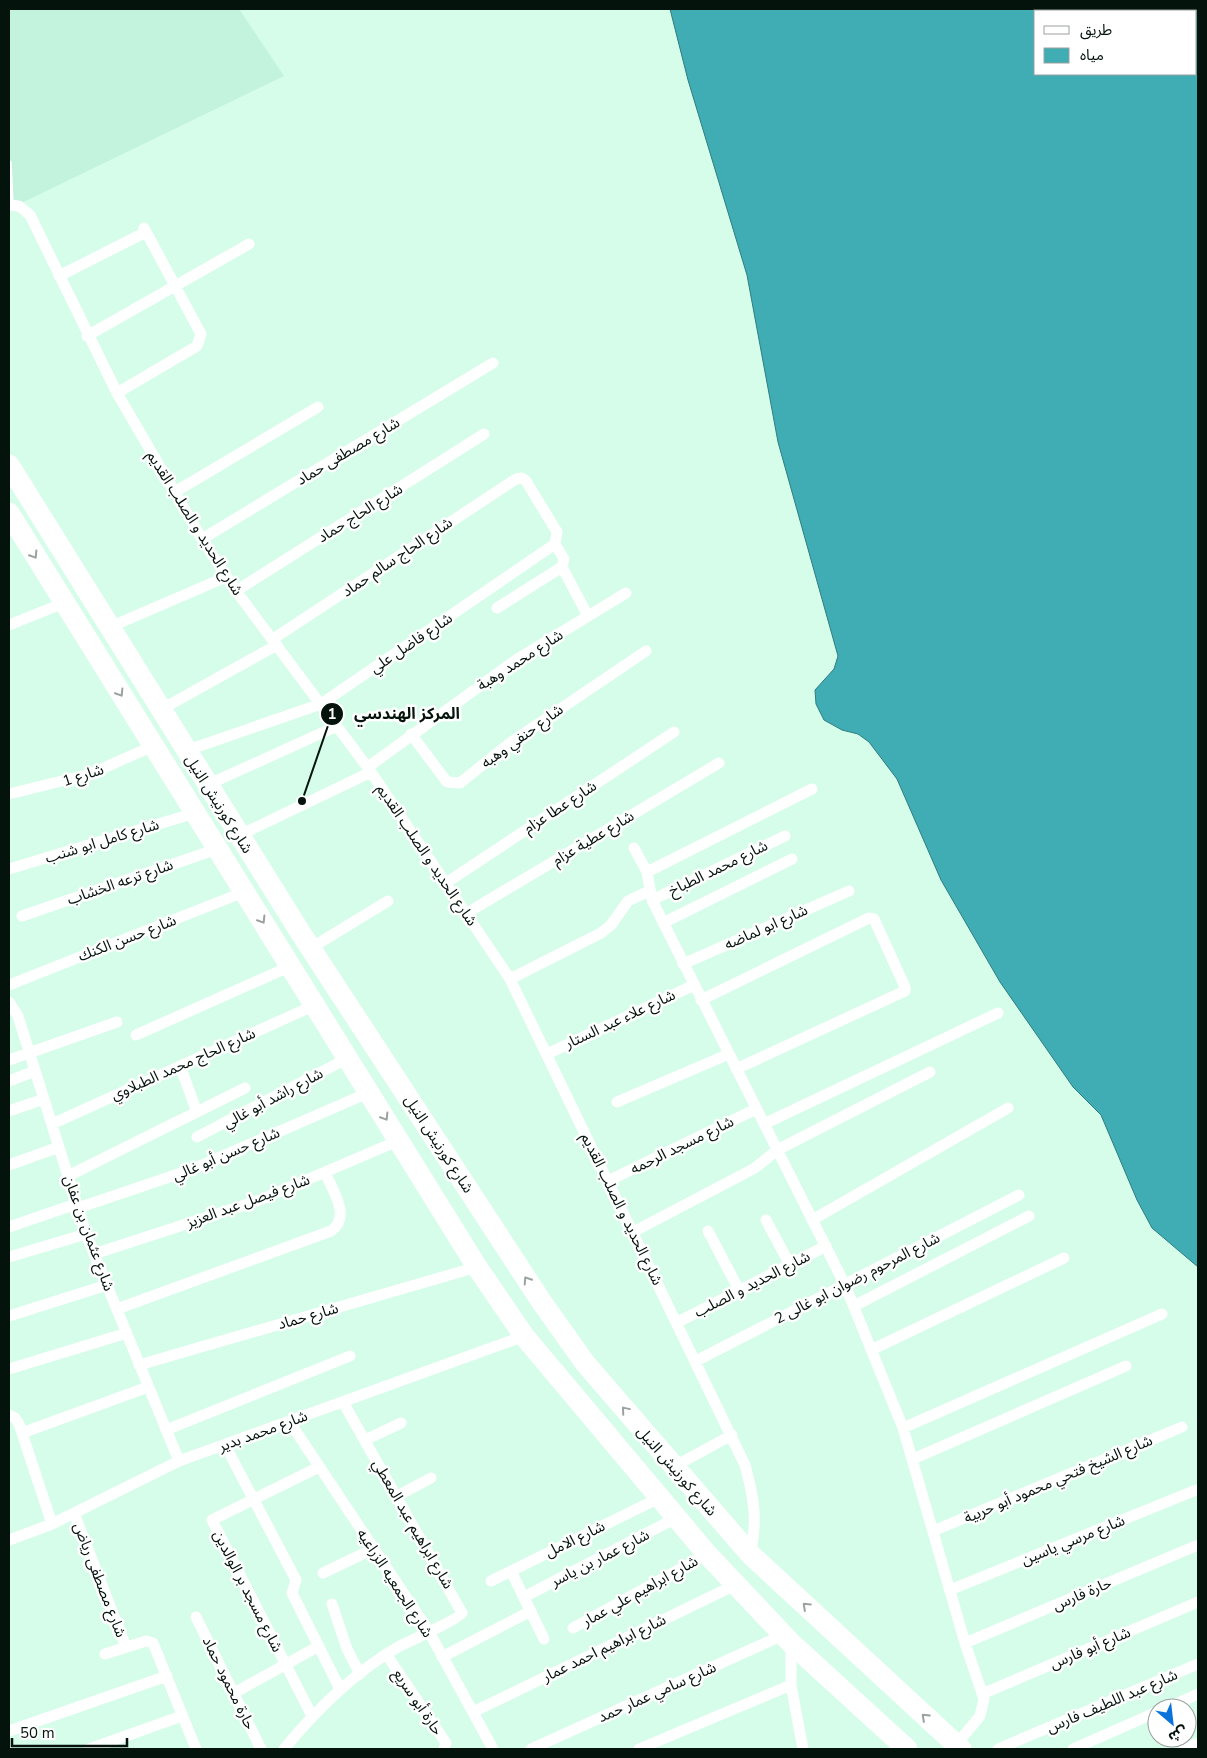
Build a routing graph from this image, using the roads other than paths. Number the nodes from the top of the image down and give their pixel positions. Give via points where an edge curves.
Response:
1 (9, 163) edge
2 (10, 204) edge
3 (249, 244) dead end
4 (59, 276) junction
5 (175, 286) junction
6 (87, 336) junction
7 (493, 363) dead end
8 (117, 394) junction
9 (318, 407) dead end
10 (484, 434) dead end
11 (9, 465) edge
12 (174, 493) junction
13 (9, 513) edge
14 (202, 539) junction
15 (556, 544) junction
16 (562, 567) junction
17 (226, 577) junction
18 (236, 591) junction
19 (626, 593) dead end
20 (64, 603) junction
21 (497, 608) dead end
22 (588, 616) junction
23 (9, 625) edge
24 (110, 627) junction
25 (275, 642) junction
26 (646, 651) dead end
27 (321, 704) junction
28 (160, 710) junction
29 (337, 726) junction
30 (674, 732) dead end
31 (411, 734) junction
32 (153, 746) junction
33 (185, 750) junction
34 (719, 763) dead end
35 (370, 769) junction
36 (207, 785) junction
37 (812, 789) dead end
38 (9, 794) edge
39 (196, 813) junction
40 (240, 836) junction
41 (784, 836) dead end
42 (634, 848) dead end
43 (217, 849) junction
44 (792, 860) dead end
45 (9, 869) edge
46 (647, 872) junction
47 (446, 882) junction
48 (849, 891) dead end
49 (244, 892) junction
50 (651, 895) junction
51 (388, 901) dead end
52 (467, 913) junction
53 (22, 916) dead end
54 (663, 923) junction
55 (306, 940) junction
56 (278, 945) junction
57 (683, 964) junction
58 (290, 966) junction
59 (510, 979) junction
60 (9, 985) edge
61 (694, 985) junction
62 (701, 1000) junction
63 (9, 1002) edge
64 (315, 1005) junction
65 (998, 1013) dead end
66 (117, 1022) dead end
67 (136, 1035) dead end
68 (30, 1053) junction
69 (547, 1054) junction
70 (728, 1054) junction
71 (348, 1058) junction
72 (9, 1060) edge
73 (180, 1066) junction
74 (736, 1069) junction
75 (35, 1071) junction
76 (930, 1072) dead end
77 (9, 1081) edge
78 (245, 1088) dead end
79 (370, 1092) junction
80 (44, 1099) junction
81 (617, 1102) dead end
82 (1008, 1108) dead end
83 (756, 1109) junction
84 (9, 1111) edge
85 (197, 1112) junction
86 (52, 1124) junction
87 (764, 1124) junction
88 (197, 1137) dead end
89 (400, 1140) junction
90 (59, 1147) junction
91 (777, 1150) junction
92 (9, 1165) edge
93 (324, 1172) junction
94 (68, 1176) junction
95 (608, 1181) junction
96 (1019, 1195) dead end
97 (77, 1206) junction
98 (1029, 1216) dead end
99 (766, 1220) dead end
100 (812, 1220) junction
101 (9, 1227) edge
102 (708, 1231) dead end
103 (633, 1232) junction
104 (86, 1234) junction
105 (826, 1246) junction
106 (94, 1254) junction
107 (9, 1256) edge
108 (1064, 1258) dead end
109 (790, 1264) junction
110 (477, 1267) junction
111 (845, 1285) junction
112 (107, 1286) junction
113 (739, 1290) junction
114 (854, 1306) junction
115 (117, 1309) junction
116 (1162, 1314) dead end
117 (9, 1316) edge
118 (678, 1322) junction
119 (127, 1333) junction
120 (524, 1336) junction
121 (871, 1350) junction
122 (350, 1356) dead end
123 (696, 1361) junction
124 (139, 1365) junction
125 (1126, 1366) dead end
126 (9, 1369) edge
127 (148, 1387) junction
128 (343, 1402) junction
129 (9, 1415) edge
130 (289, 1421) junction
131 (401, 1424) dead end
132 (1182, 1427) dead end
133 (903, 1428) junction
134 (166, 1430) junction
135 (22, 1433) junction
136 (732, 1435) junction
137 (365, 1440) junction
138 (225, 1445) junction
139 (913, 1459) junction
140 (179, 1461) junction
141 (319, 1467) junction
142 (673, 1468) junction
143 (431, 1478) dead end
144 (1196, 1490) dead end
145 (397, 1496) junction
146 (659, 1498) junction
147 (254, 1499) junction
148 (74, 1513) junction
149 (676, 1518) junction
150 (52, 1524) junction
151 (933, 1531) junction
152 (9, 1540) edge
153 (1198, 1545) edge
154 (374, 1549) junction
155 (707, 1554) junction
156 (750, 1554) junction
157 (510, 1571) junction
158 (323, 1573) dead end
159 (491, 1580) dead end
160 (735, 1585) junction
161 (950, 1590) junction
162 (524, 1597) junction
163 (1198, 1602) edge
164 (332, 1604) dead end
165 (531, 1612) junction
166 (196, 1617) dead end
167 (572, 1628) dead end
168 (428, 1630) junction
169 (544, 1639) dead end
170 (787, 1639) junction
171 (965, 1643) junction
172 (319, 1646) junction
173 (126, 1647) junction
174 (105, 1654) dead end
175 (386, 1654) junction
176 (442, 1657) junction
177 (286, 1664) junction
178 (1198, 1664) edge
179 (360, 1674) junction
180 (166, 1676) junction
181 (791, 1685) junction
182 (340, 1689) junction
183 (234, 1693) junction
184 (982, 1694) junction
185 (473, 1712) junction
186 (182, 1716) junction
187 (312, 1716) junction
188 (1147, 1716) edge
189 (9, 1730) edge
190 (1198, 1743) edge
191 (958, 1747) edge
192 (89, 1749) edge
193 (196, 1749) edge
194 (261, 1749) edge
195 (284, 1749) edge
196 (444, 1749) edge
197 (493, 1749) edge
198 (531, 1749) edge
199 (639, 1749) edge
200 (802, 1749) edge
201 (907, 1749) edge
202 (998, 1749) edge
203 (1072, 1749) edge
204 (1184, 1749) edge

1 - 2 lane
2 - 4 street, شارع الحديد و الصلب القديم via 19,206 30,215
3 - 5 street
4 - 5 street via 145,230
4 - 6 street, شارع الحديد و الصلب القديم
5 - 6 street
5 - 8 street via 201,334 200,342
6 - 8 street, شارع الحديد و الصلب القديم
7 - 14 street, شارع مصطفى حماد
8 - 12 street, شارع الحديد و الصلب القديم
9 - 12 street
10 - 18 street, شارع الحاج حماد
11 - 24 highway, شارع كورنيش النيل
12 - 14 street, شارع الحديد و الصلب القديم
13 -> 20 highway, شارع كورنيش النيل
14 - 17 street, شارع الحديد و الصلب القديم
15 - 16 street via 564,558
15 - 25 street, شارع الحاج سالم حماد via 557,532 522,478 510,481
15 - 27 street, شارع فاضل علي
16 - 21 street
16 - 22 street
17 - 18 street, شارع الحديد و الصلب القديم
17 - 24 street
18 - 25 street, شارع الحديد و الصلب القديم
19 - 22 street, شارع محمد وهبة
20 - 23 street
20 -> 32 highway, شارع كورنيش النيل
22 - 31 street, شارع محمد وهبة via 516,660
24 - 28 highway, شارع كورنيش النيل
25 - 27 street, شارع الحديد و الصلب القديم
25 - 28 street, شارع الحاج سالم حماد
26 - 31 street, شارع حنفي وهبه via 510,743 460,783 447,782
27 - 29 street, شارع الحديد و الصلب القديم
27 - 33 street, شارع فاضل علي
28 - 33 highway, شارع كورنيش النيل
29 - 35 street, شارع الحديد و الصلب القديم
29 - 36 street
30 - 47 street, شارع عطا عزام
31 - 35 street, شارع محمد وهبة
32 - 38 street, شارع 1 via 74,779
32 - 39 highway, شارع كورنيش النيل
33 - 36 highway, شارع كورنيش النيل
34 - 52 street, شارع عطية عزام
35 - 40 street, شارع محمد وهبة
35 - 47 street, شارع الحديد و الصلب القديم
36 - 40 highway, شارع كورنيش النيل
37 - 46 street
39 - 43 highway, شارع كورنيش النيل
39 - 45 street, شارع كامل ابو شنب
40 - 55 highway, شارع كورنيش النيل
41 - 50 street, شارع محمد الطباخ
42 - 46 street
43 - 49 highway, شارع كورنيش النيل
43 - 53 street, شارع ترعه الخشاب
44 - 54 street
46 - 50 street
47 - 52 street, شارع الحديد و الصلب القديم
48 - 57 street, شارع ابو لماضه
49 -> 56 highway, شارع كورنيش النيل
49 - 60 street, شارع حسن الكنك
50 - 54 street
50 - 59 street, شارع محمد الطباخ via 628,901 601,933
51 - 55 street
52 - 59 street, شارع الحديد و الصلب القديم
54 - 57 street
55 - 56 highway
142 -> 55 highway, شارع كورنيش النيل via 585,1363 541,1301
56 - 58 highway, شارع كورنيش النيل
57 - 61 street
58 - 64 highway, شارع كورنيش النيل
58 - 67 street
59 - 69 street, شارع الحديد و الصلب القديم
61 - 62 street
61 - 69 street, شارع علاء عبد الستار
62 - 70 street
62 - 74 street via 869,918 874,919 904,991
63 - 68 street, شارع عثمان بن عفان via 18,1016
64 - 71 highway, شارع كورنيش النيل
64 - 73 street, شارع الحاج محمد الطبلاوي
65 - 87 street
66 - 68 street
68 - 72 street
68 - 75 street, شارع عثمان بن عفان
69 - 95 street, شارع الحديد و الصلب القديم
70 - 74 street
70 - 81 street
71 - 79 highway, شارع كورنيش النيل
71 - 88 street, شارع راشد أبو غالي
73 - 85 street
73 - 86 street, شارع الحاج محمد الطبلاوي
74 - 83 street
75 - 77 street
75 - 80 street, شارع عثمان بن عفان
76 - 91 street
78 - 85 street
79 -> 89 highway, شارع كورنيش النيل
79 - 97 street, شارع حسن أبو غالي via 192,1169
80 - 84 street
80 - 86 street, شارع عثمان بن عفان
82 - 100 street
83 - 87 street
83 - 95 street, شارع مسجد الرحمه
85 - 94 street
86 - 90 street, شارع عثمان بن عفان
87 - 91 street
89 - 93 street, شارع فيصل عبد العزيز
89 - 110 highway, شارع كورنيش النيل
90 - 92 street
90 - 94 street, شارع عثمان بن عفان
91 - 100 street
91 - 103 street via 755,1168
93 - 106 street, شارع فيصل عبد العزيز via 257,1201
93 - 115 street via 341,1214 339,1224 331,1231
94 - 97 street, شارع عثمان بن عفان
95 - 103 street, شارع الحديد و الصلب القديم
96 - 111 street, شارع المرحوم رضوان ابو غالى 2
97 - 101 street, شارع حسن أبو غالي
97 - 104 street, شارع عثمان بن عفان
98 - 114 street
99 - 109 street
100 - 105 street
102 - 113 street
103 - 118 street, شارع الحديد و الصلب القديم
104 - 106 street, شارع عثمان بن عفان
104 - 107 street
105 - 109 street, شارع الحديد و الصلب
105 - 111 street
106 - 112 street, شارع عثمان بن عفان
108 - 121 street
109 - 113 street, شارع الحديد و الصلب
110 - 120 highway, شارع كورنيش النيل
110 - 124 street, شارع حماد
111 - 114 street
111 - 123 street, شارع المرحوم رضوان ابو غالى 2
112 - 115 street, شارع عثمان بن عفان
112 - 117 street
113 - 118 street, شارع الحديد و الصلب
114 - 121 street
115 - 119 street, شارع عثمان بن عفان
116 - 133 street
118 - 123 street, شارع الحديد و الصلب القديم
119 - 124 street, شارع عثمان بن عفان
119 - 126 street
120 - 128 street, شارع محمد بدير
120 - 146 highway, شارع كورنيش النيل
121 - 133 street
122 - 134 street
123 - 136 street, شارع الحديد و الصلب القديم
124 - 127 street, شارع عثمان بن عفان
125 - 139 street
127 - 134 street, شارع عثمان بن عفان
127 - 135 street
128 - 130 street, شارع محمد بدير
128 - 137 street, شارع ابراهيم عبد المعطي
129 - 135 street via 18,1420
130 - 138 street, شارع محمد بدير
130 - 141 street, شارع الجمعيه الزراعيه
131 - 137 street
132 - 151 street, شارع الشيخ فتحي محمود أبو حربية
133 - 139 street
134 - 140 street, شارع عثمان بن عفان
135 - 150 street
136 - 142 street
136 - 156 street, شارع الحديد و الصلب القديم via 745,1465 753,1496 756,1529
137 - 145 street, شارع ابراهيم عبد المعطي
138 - 140 street, شارع محمد بدير
138 - 147 street
139 - 151 street
140 - 148 street, شارع محمد بدير
141 - 147 street, شارع مسجد بر الوالدين
141 - 154 street, شارع الجمعيه الزراعيه
142 - 156 highway, شارع كورنيش النيل
143 - 145 street
144 - 161 street, شارع مرسي ياسين
145 - 168 street, شارع ابراهيم عبد المعطي via 462,1611 459,1618
146 - 149 highway, شارع كورنيش النيل
146 - 157 street, شارع الامل
147 - 172 street via 296,1580 292,1594
147 - 177 street, شارع مسجد بر الوالدين via 213,1518 212,1522
148 - 150 street, شارع محمد بدير
148 - 173 street, شارع مصطفى رياض
149 - 155 highway, شارع كورنيش النيل
149 - 162 street, شارع عمار بن ياسر
150 - 152 street, شارع محمد بدير
151 - 161 street
153 - 171 street, حارة فارس
154 - 158 street
154 - 168 street, شارع الجمعيه الزراعيه
155 - 160 highway, شارع كورنيش النيل
155 - 167 street, شارع ابراهيم علي عمار
191 -> 156 highway, شارع كورنيش النيل
157 - 159 street, شارع الامل
157 - 162 street
160 - 170 highway, شارع كورنيش النيل
160 - 185 street, شارع ابراهيم احمد عمار
161 - 171 street
162 - 165 street
163 - 184 street, شارع أبو فارس
164 - 179 street via 347,1649
165 - 169 street
165 - 176 street
166 - 183 street, حارة محمود حماد
168 - 175 street
168 - 176 street, شارع الجمعيه الزراعيه
170 - 181 street
170 - 198 street, شارع سامي عمار حمد
170 - 201 highway, شارع كورنيش النيل
171 - 184 street
172 - 177 street
172 - 182 street
173 - 174 street
173 - 180 street via 151,1641
175 - 179 street
175 - 196 street, حارة أبو سريع via 446,1743
176 - 185 street, شارع الجمعيه الزراعيه
177 - 183 street
177 - 187 street, شارع مسجد بر الوالدين
178 - 202 street, شارع عبد اللطيف فارس
179 - 182 street
180 - 186 street
180 - 189 street
181 - 199 street
181 - 200 street
182 - 187 street
183 - 194 street, حارة محمود حماد
184 - 191 street via 982,1710
185 - 197 street, شارع الجمعيه الزراعيه
186 - 192 street
186 - 193 street
187 - 195 street
188 - 203 street
190 - 204 street

